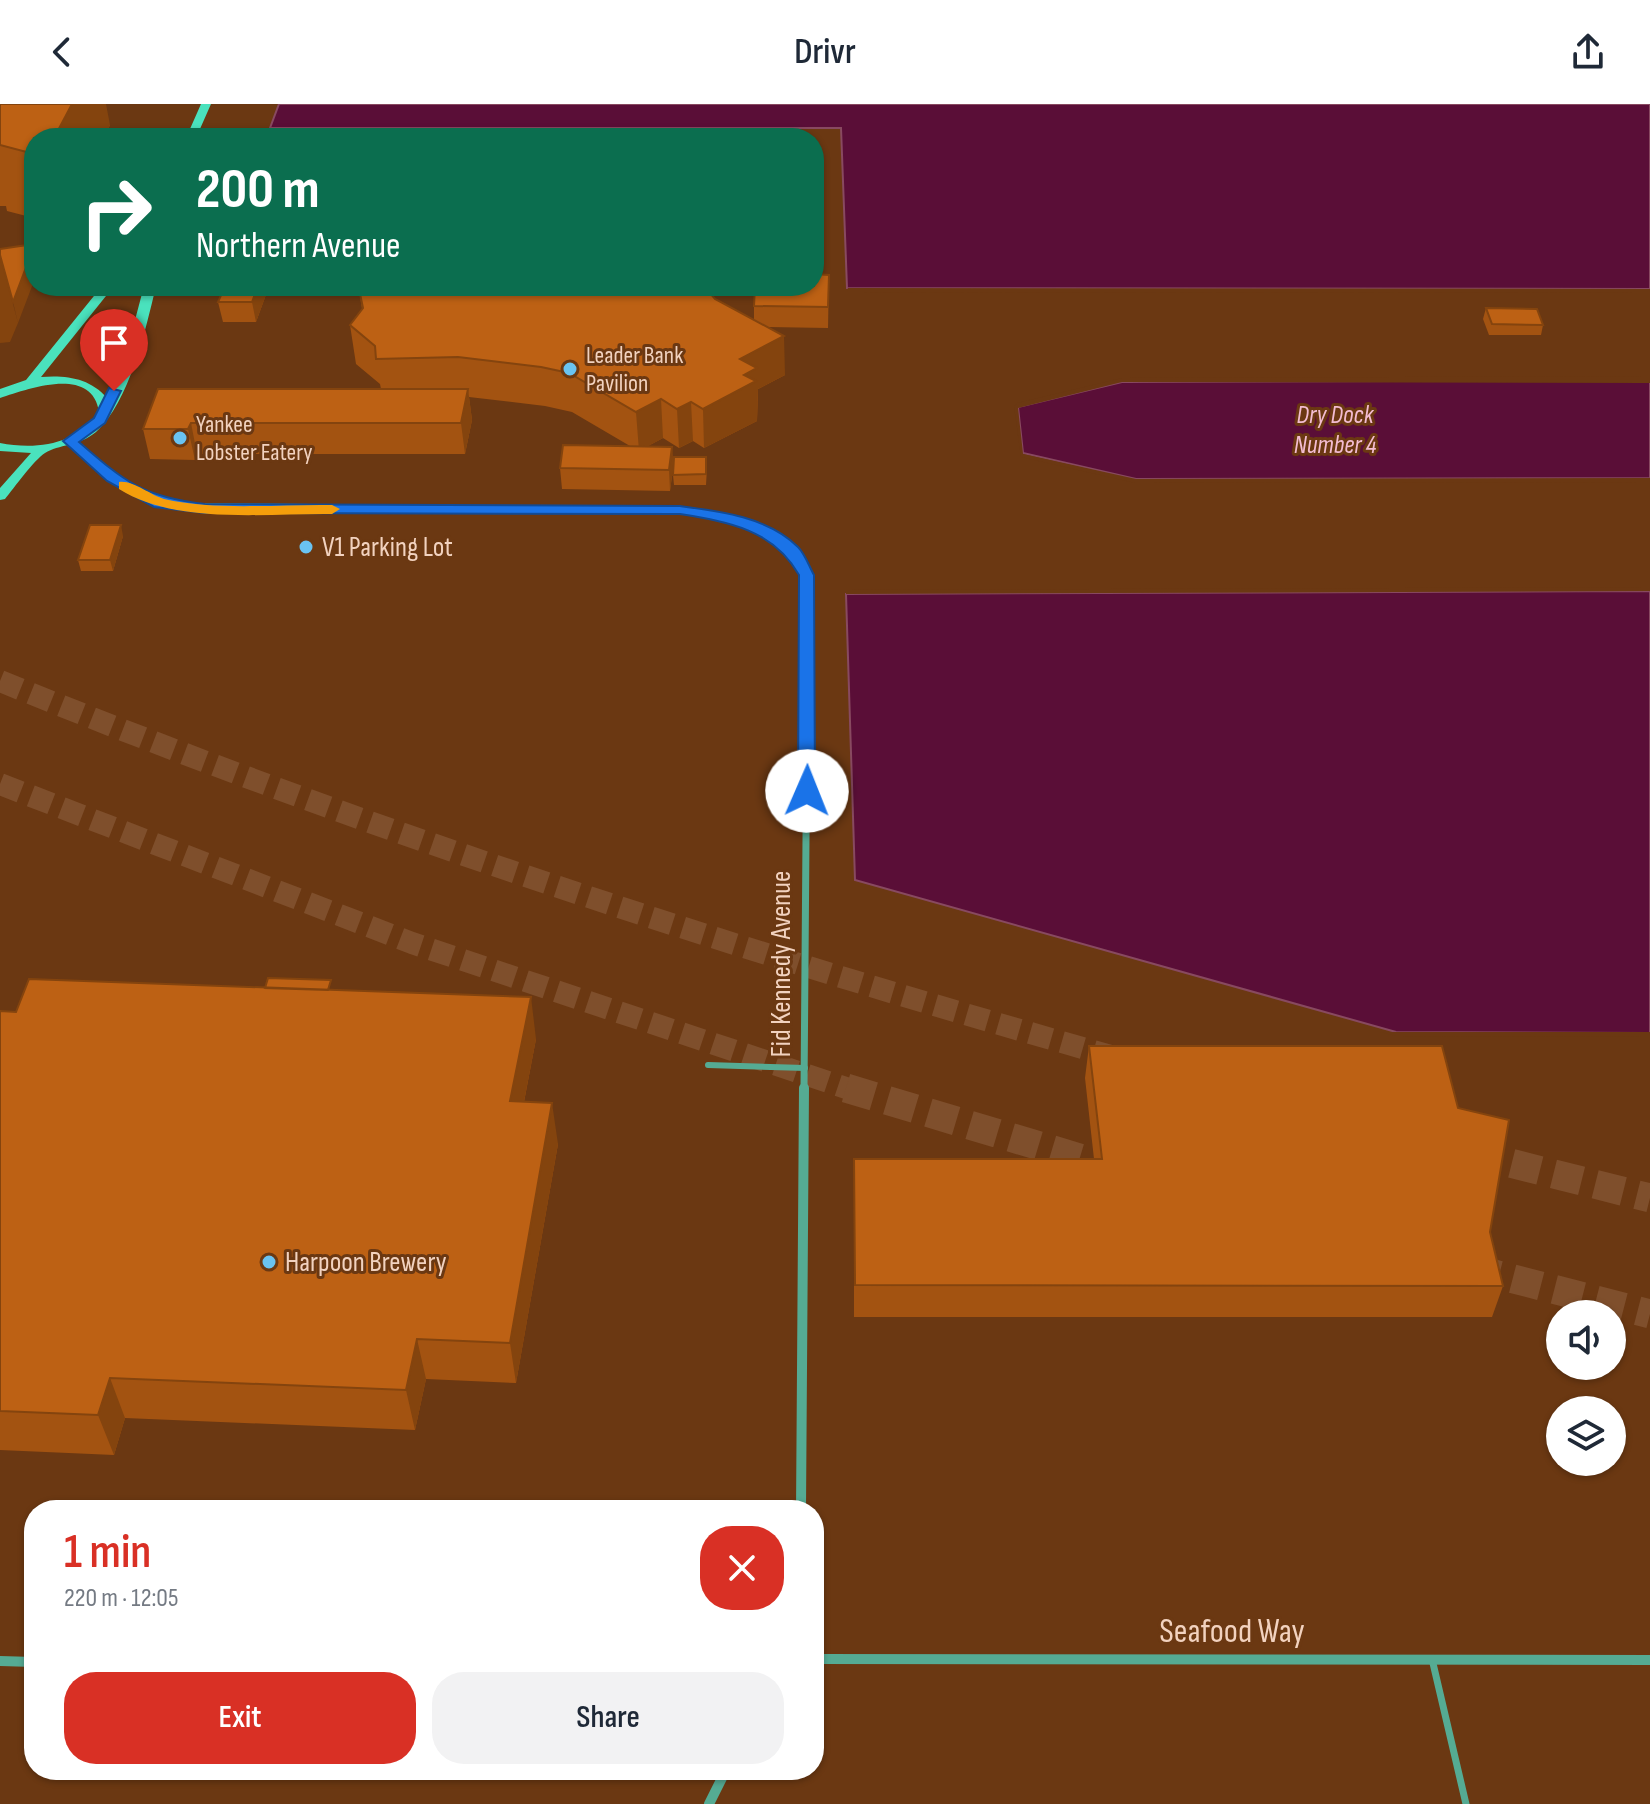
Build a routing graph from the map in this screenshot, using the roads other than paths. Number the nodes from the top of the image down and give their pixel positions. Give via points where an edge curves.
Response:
1 (206, 104) edge
2 (195, 128) edge
3 (100, 296) edge
4 (147, 296) edge
5 (31, 382) junction
6 (0, 385) edge
7 (14, 387) junction
8 (0, 394) edge
9 (104, 411) junction
10 (71, 441) junction
11 (0, 447) edge
12 (42, 449) junction
13 (0, 496) edge
14 (708, 1065) dead end
15 (805, 1068) junction
16 (801, 1500) edge
17 (824, 1659) edge
18 (1432, 1659) junction
19 (1650, 1660) edge
20 (0, 1661) edge
21 (24, 1662) edge
22 (721, 1780) edge
23 (709, 1804) edge
24 (1466, 1804) edge

1 - 2 main road
3 - 5 main road
4 - 9 main road via 133,350
5 - 7 main road
5 - 9 main road via 82,384 100,395
6 - 7 main road
7 - 8 main road
9 - 10 main road via 93,428
10 - 12 main road
10 - 15 street, Fid Kennedy Avenue via 144,498 181,507 680,510 744,523 792,550 808,587
11 - 12 main road
12 - 13 main road
14 - 15 lane
15 - 16 street, Fid Kennedy Avenue
17 - 18 street, Seafood Way
18 - 19 street, Seafood Way
18 - 24 lane
20 - 21 street
22 - 23 street

